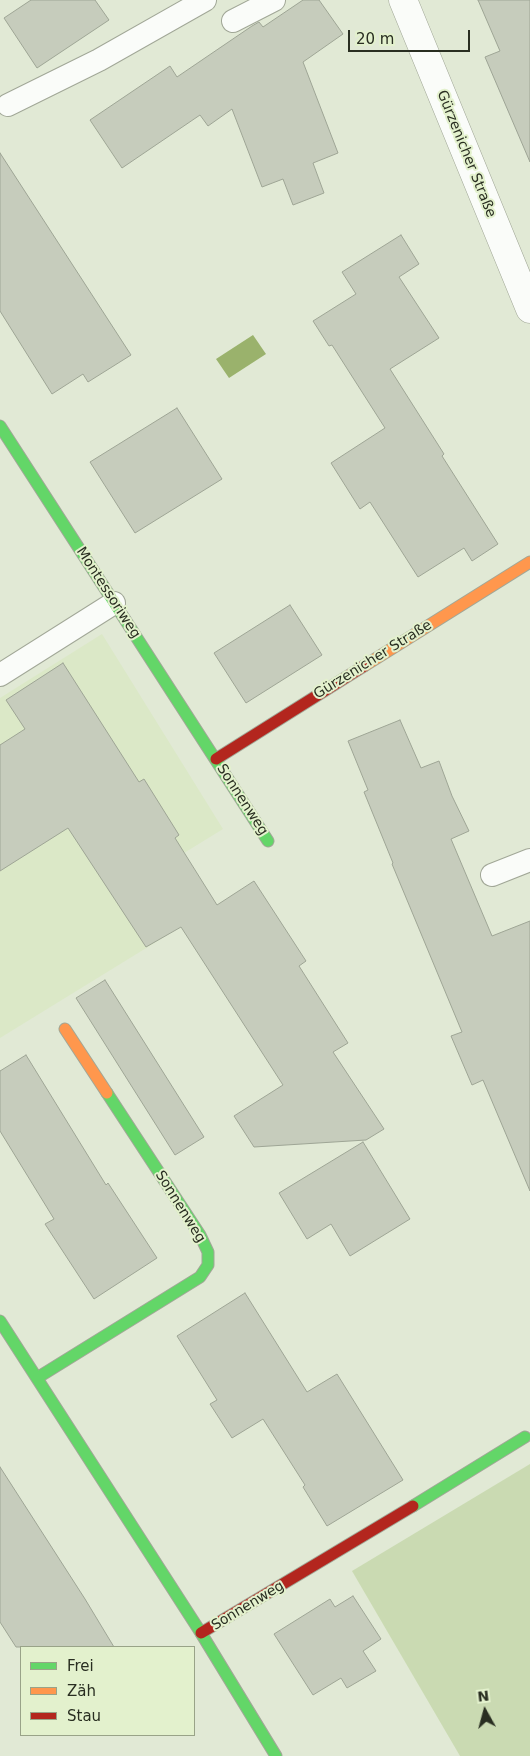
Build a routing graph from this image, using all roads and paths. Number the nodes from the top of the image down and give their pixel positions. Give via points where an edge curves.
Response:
1 (205, 0) edge
2 (274, 0) edge
3 (403, 0) edge
4 (233, 21) dead end
5 (8, 105) dead end
6 (530, 309) edge
7 (0, 426) edge
8 (530, 562) edge
9 (114, 603) junction
10 (0, 675) edge
11 (216, 759) junction
12 (268, 841) dead end
13 (530, 860) edge
14 (492, 875) dead end
15 (65, 1029) dead end
16 (0, 1321) edge
17 (37, 1378) junction
18 (524, 1437) dead end
19 (201, 1634) junction
20 (276, 1756) edge

1 - 5 lane via 99,60
2 - 4 lane
3 - 6 street, Gürzenicher Straße
7 - 9 street, Montessoriweg
8 - 11 street, Gürzenicher Straße
9 - 10 lane
9 - 11 street, Montessoriweg
11 - 12 street, Sonnenweg
13 - 14 lane
15 - 17 street, Sonnenweg via 200,1235 208,1252 208,1265 200,1277
16 - 17 street, Sonnenweg
17 - 19 street, Sonnenweg
18 - 19 street, Sonnenweg
19 - 20 street, Sonnenweg

